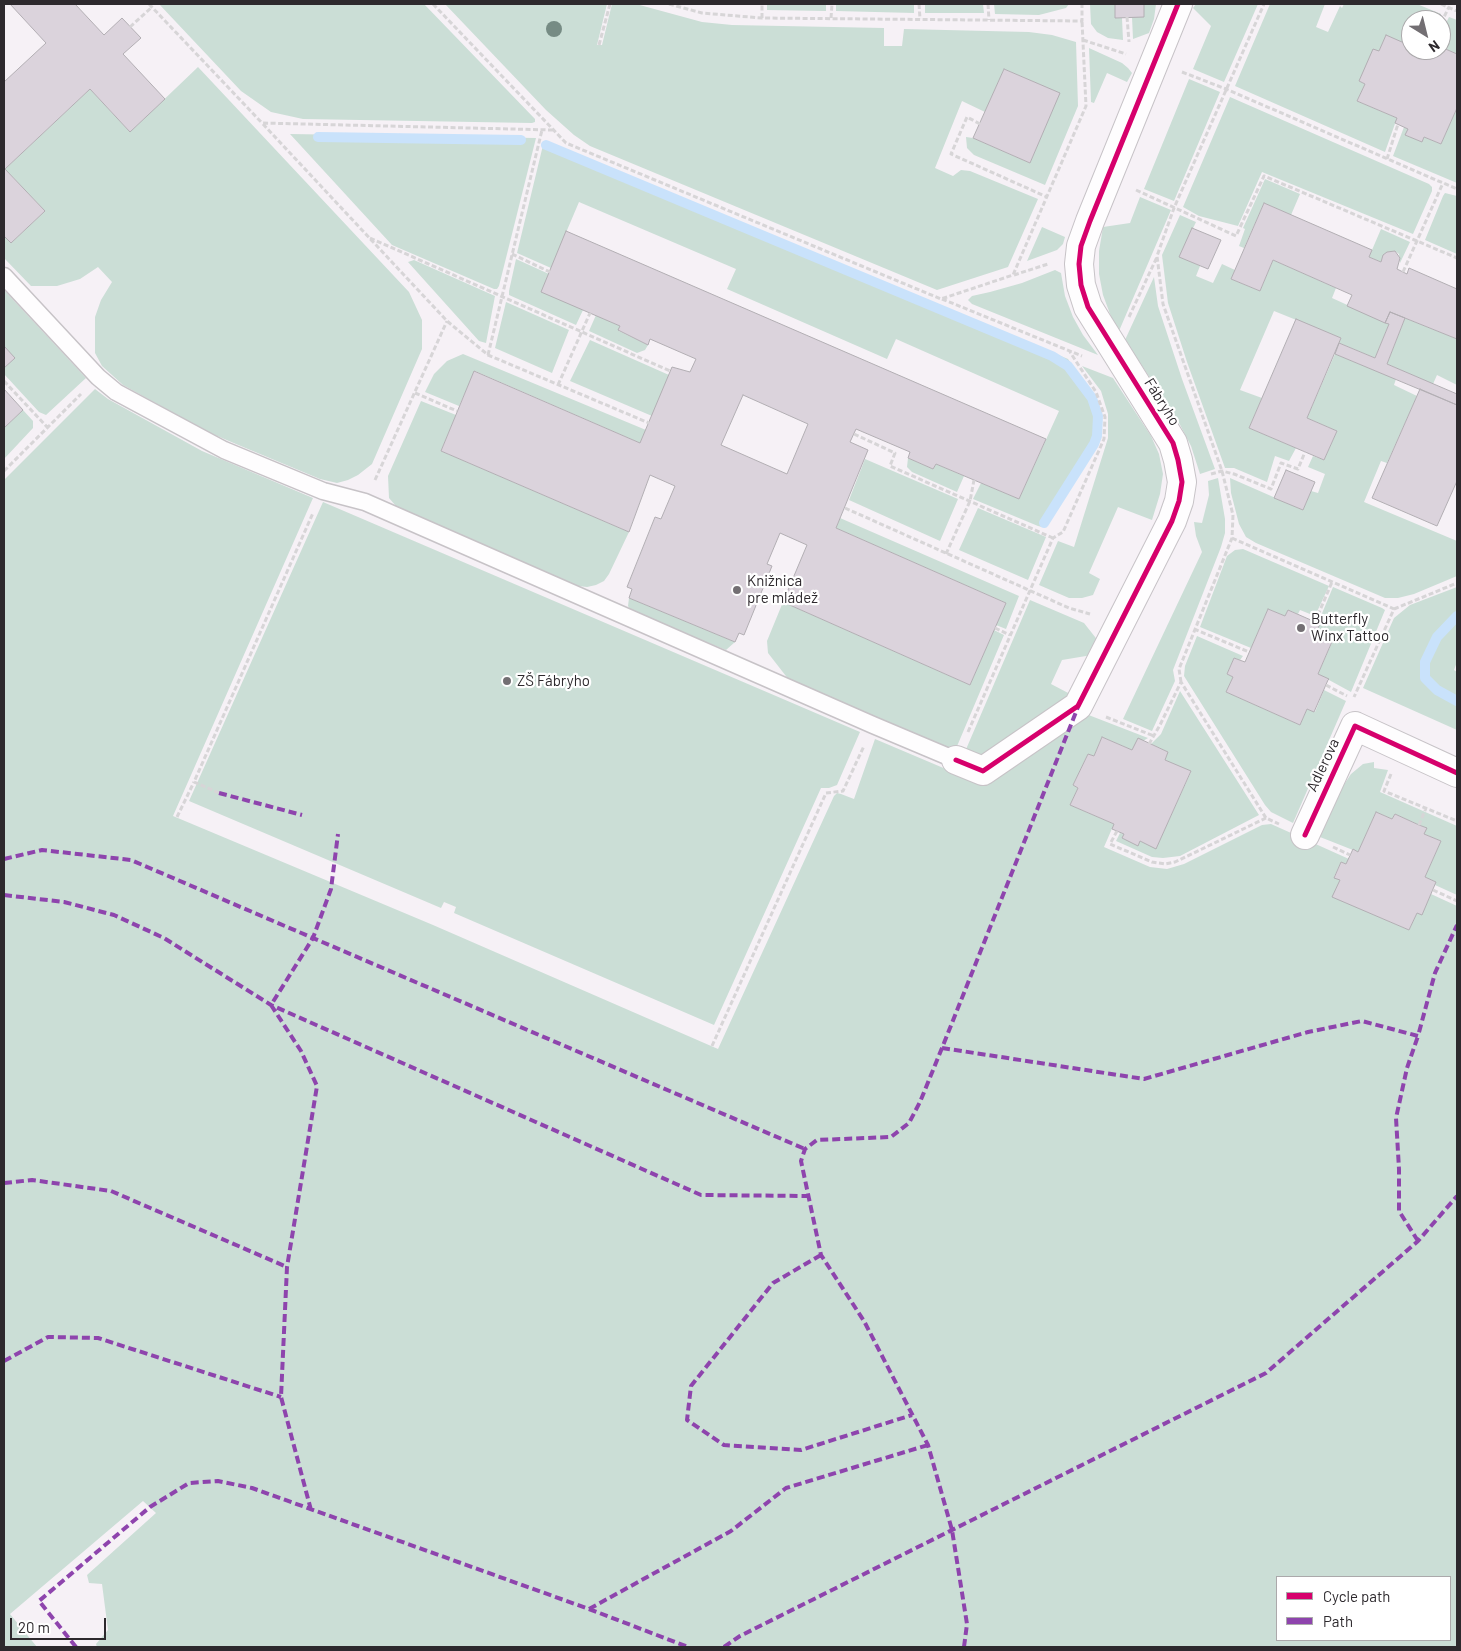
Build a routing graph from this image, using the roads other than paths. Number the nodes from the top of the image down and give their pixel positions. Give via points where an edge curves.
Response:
1 (1178, 4) edge
2 (4, 276) edge
3 (956, 760) joint
4 (1457, 773) edge
5 (1316, 840) road end

1 - 3 street, Fábryho via 1084,238 1079,264 1088,307 1168,435 1182,482 1179,501 1172,521 1078,706 983,771
2 - 3 lane via 98,377 116,392 224,450 323,490 365,502
4 - 5 street, Adlerova via 1354,726

